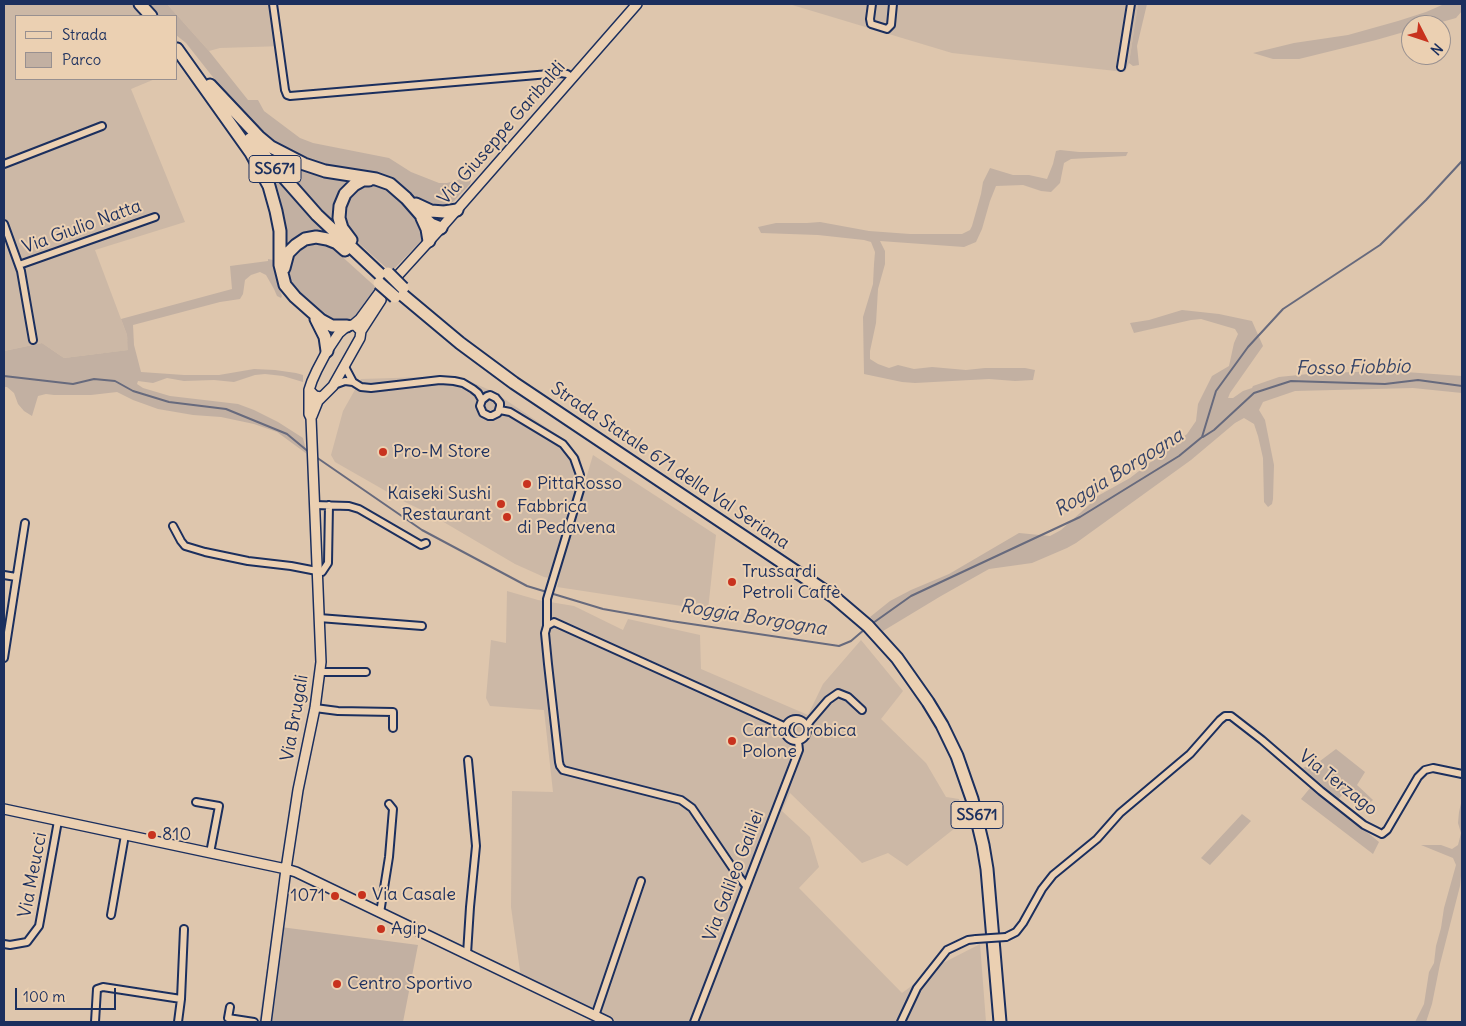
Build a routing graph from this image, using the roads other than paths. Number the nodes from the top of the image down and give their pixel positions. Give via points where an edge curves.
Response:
1 (140, 4) edge
2 (274, 4) edge
3 (637, 4) edge
4 (872, 4) edge
5 (893, 4) edge
6 (1132, 4) edge
7 (150, 15) edge
8 (178, 49) edge
9 (178, 49) edge
10 (178, 49) edge
11 (1121, 67) dead end
12 (573, 78) junction
13 (102, 126) dead end
14 (4, 164) edge
15 (376, 179) junction
16 (457, 210) junction
17 (426, 213) junction
18 (155, 217) dead end
19 (4, 224) edge
20 (441, 228) junction
21 (429, 242) junction
22 (19, 265) junction
23 (282, 274) junction
24 (386, 279) junction
25 (312, 313) junction
26 (350, 325) junction
27 (361, 331) junction
28 (32, 340) dead end
29 (327, 351) junction
30 (344, 365) junction
31 (353, 382) junction
32 (333, 386) junction
33 (309, 390) junction
34 (321, 397) junction
35 (482, 400) junction
36 (500, 410) junction
37 (311, 418) junction
38 (312, 465) joint
39 (314, 505) junction
40 (329, 505) junction
41 (25, 523) dead end
42 (173, 526) dead end
43 (426, 543) dead end
44 (317, 571) junction
45 (4, 575) edge
46 (16, 577) junction
47 (319, 618) junction
48 (422, 626) dead end
49 (547, 626) junction
50 (4, 658) edge
51 (320, 672) junction
52 (366, 672) dead end
53 (315, 708) junction
54 (862, 710) dead end
55 (807, 726) junction
56 (786, 727) junction
57 (393, 728) dead end
58 (798, 741) junction
59 (468, 760) dead end
60 (1462, 774) edge
61 (196, 802) dead end
62 (389, 804) dead end
63 (4, 809) edge
64 (58, 821) junction
65 (124, 835) junction
66 (210, 853) junction
67 (286, 869) junction
68 (641, 881) dead end
69 (746, 886) junction
70 (380, 913) junction
71 (110, 916) dead end
72 (184, 929) dead end
73 (4, 944) edge
74 (467, 954) junction
75 (181, 999) junction
76 (230, 1007) dead end
77 (595, 1016) junction
78 (95, 1022) edge
79 (178, 1022) edge
80 (254, 1022) edge
81 (266, 1022) edge
82 (608, 1022) edge
83 (694, 1022) edge
84 (901, 1022) edge
85 (1000, 1022) edge

1 - 7 highway
2 - 12 street via 285,90 290,96 561,73
3 - 12 street, Via Giuseppe Garibaldi
4 - 5 street via 871,24 887,28 891,25
6 - 11 street
8 - 15 highway via 271,147 325,171
9 - 23 highway via 251,153 269,186 280,231
10 - 24 highway, Strada Statale 671 della Val Seriana / SS671 via 284,179 317,215
12 - 16 street, Via Giuseppe Garibaldi
13 - 14 street
15 - 17 highway via 390,184
15 - 24 highway via 363,180 345,194 338,218 351,240
16 - 17 highway
16 - 20 street, Via Giuseppe Garibaldi
17 - 20 highway via 431,224
17 - 21 highway
18 - 22 street, Via Giulio Natta
19 - 22 street
20 - 21 street, Via Giuseppe Garibaldi
21 - 24 street, Via Giuseppe Garibaldi
22 - 28 street
23 - 24 highway via 288,254 296,245 316,237 337,243
23 - 25 highway via 285,285
24 - 26 street, Via Giuseppe Garibaldi via 360,318
24 - 27 street, Via Giuseppe Garibaldi
24 - 85 highway, Strada Statale 671 della Val Seriana / SS671 via 445,331 514,383 850,610 897,658 942,725 972,799 987,869
25 - 26 highway via 332,326
25 - 29 highway via 325,337
26 - 27 street
26 - 29 street, Via Giuseppe Garibaldi via 339,332
27 - 30 street, Via Giuseppe Garibaldi
29 - 33 street, Via Giuseppe Garibaldi
30 - 31 street
30 - 32 street, Via Giuseppe Garibaldi
31 - 32 street via 340,382
31 - 35 street via 371,388 440,380 463,382
32 - 34 street, Via Giuseppe Garibaldi
33 - 34 street
33 - 37 street, Via Giuseppe Garibaldi
34 - 37 street, Via Giuseppe Garibaldi
35 - 36 street via 490,395 496,398
35 - 36 street via 480,406 485,415 495,415
36 - 49 street via 510,412 563,444 574,458 580,475 580,490 547,599
37 - 38 street, Via Giuseppe Garibaldi
38 - 39 street, Via Brugali
39 - 40 street
39 - 44 street, Via Brugali
40 - 43 street via 359,509 421,545
40 - 44 street via 328,563 322,572
41 - 46 street
42 - 44 street via 185,546 248,561
44 - 47 street, Via Brugali
45 - 46 street
46 - 50 street
47 - 48 street
47 - 51 street, Via Brugali
49 - 56 street via 554,622
49 - 69 street via 548,664 559,762 563,770 681,800 692,808
51 - 52 street
51 - 53 street, Via Brugali
53 - 57 street via 393,712
53 - 67 street, Via Brugali
54 - 55 street via 848,697 838,693
55 - 56 street via 796,718
55 - 58 street via 806,736
56 - 58 street via 788,738
58 - 69 street, Via Galileo Galilei via 799,750
59 - 74 street via 476,846
60 - 84 street, Via Terzago, bridge via 1433,768 1425,770 1382,834 1364,825 1262,740 1231,716 1225,716 1190,754 1120,813 1097,840 1053,875 1016,932 1006,937 968,940 947,950 917,988
61 - 66 street via 219,806
62 - 70 street via 393,809
63 - 64 street
64 - 65 street
64 - 73 street, Via Meucci via 39,926 27,942
65 - 66 street
65 - 71 street
66 - 67 street
67 - 70 street
67 - 81 street, Via Brugali
68 - 77 street
69 - 83 street, Via Galileo Galilei
70 - 74 street
72 - 75 street
74 - 77 street
75 - 78 street via 103,987 97,989
75 - 79 street
76 - 80 street via 228,1018
77 - 82 street

